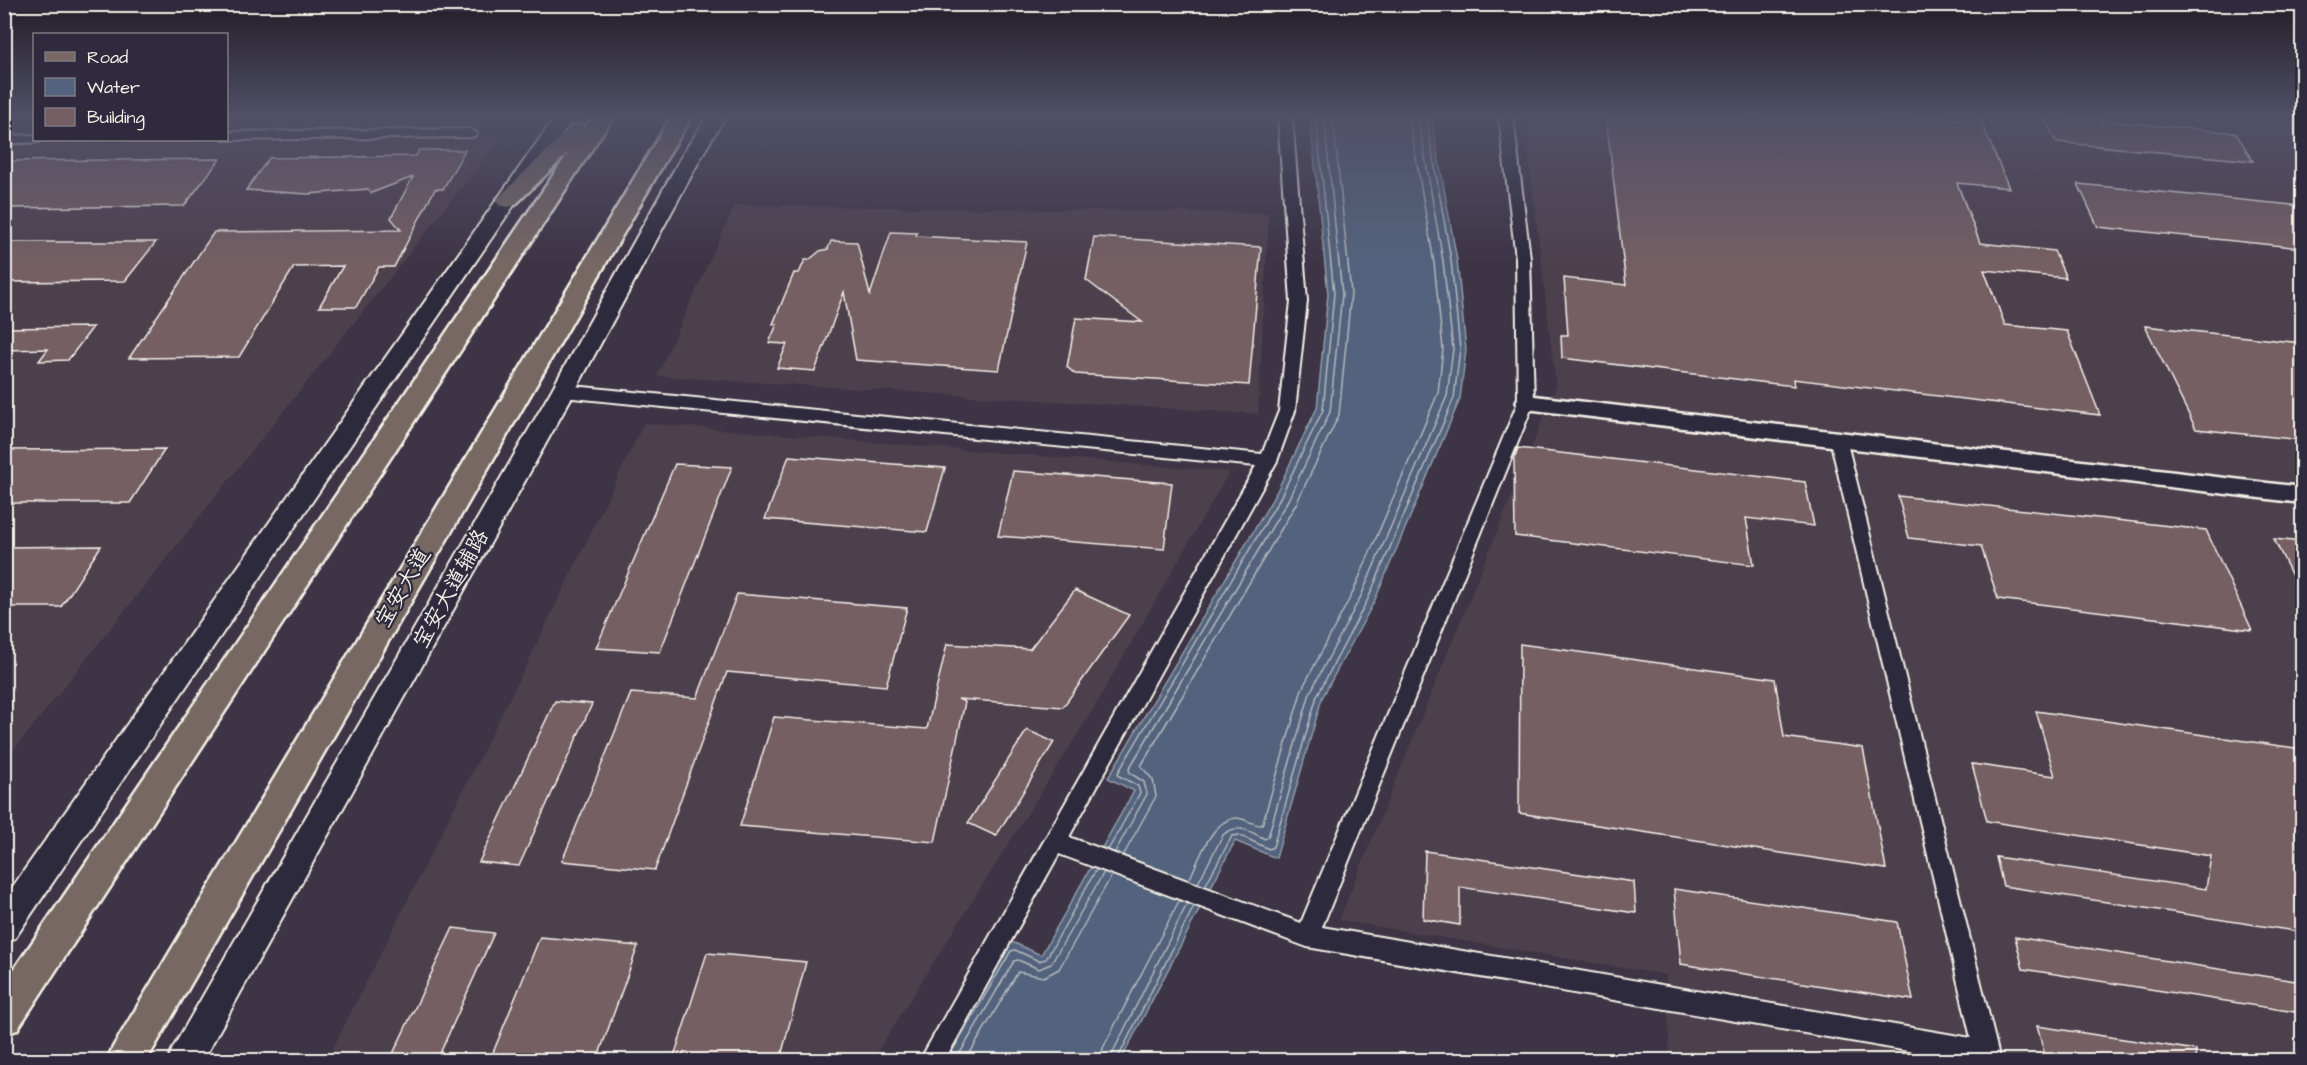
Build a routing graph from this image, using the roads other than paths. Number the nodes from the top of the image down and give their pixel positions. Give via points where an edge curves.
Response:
1 (530, 167) edge
2 (542, 167) edge
3 (570, 167) edge
4 (651, 167) edge
5 (686, 167) edge
6 (1289, 167) edge
7 (1512, 167) edge
8 (507, 200) junction
9 (563, 391) junction
10 (1526, 402) junction
11 (1838, 439) junction
12 (1268, 461) junction
13 (2302, 495) edge
14 (1055, 842) junction
15 (4, 927) edge
16 (1307, 936) junction
17 (4, 1017) edge
18 (1987, 1057) edge
19 (126, 1060) edge
20 (185, 1060) edge
21 (932, 1060) edge

1 - 8 main road
2 - 8 main road
3 - 17 main road
4 - 19 main road, 宝安大道
5 - 9 main road, 宝安大道辅路
6 - 12 street via 1299,301 1287,411
7 - 10 street via 1523,258
8 - 15 main road
9 - 12 street
9 - 20 main road, 宝安大道辅路
10 - 11 street
10 - 16 street
11 - 13 street
11 - 18 street
12 - 14 street
14 - 16 street
14 - 21 street
16 - 18 street

